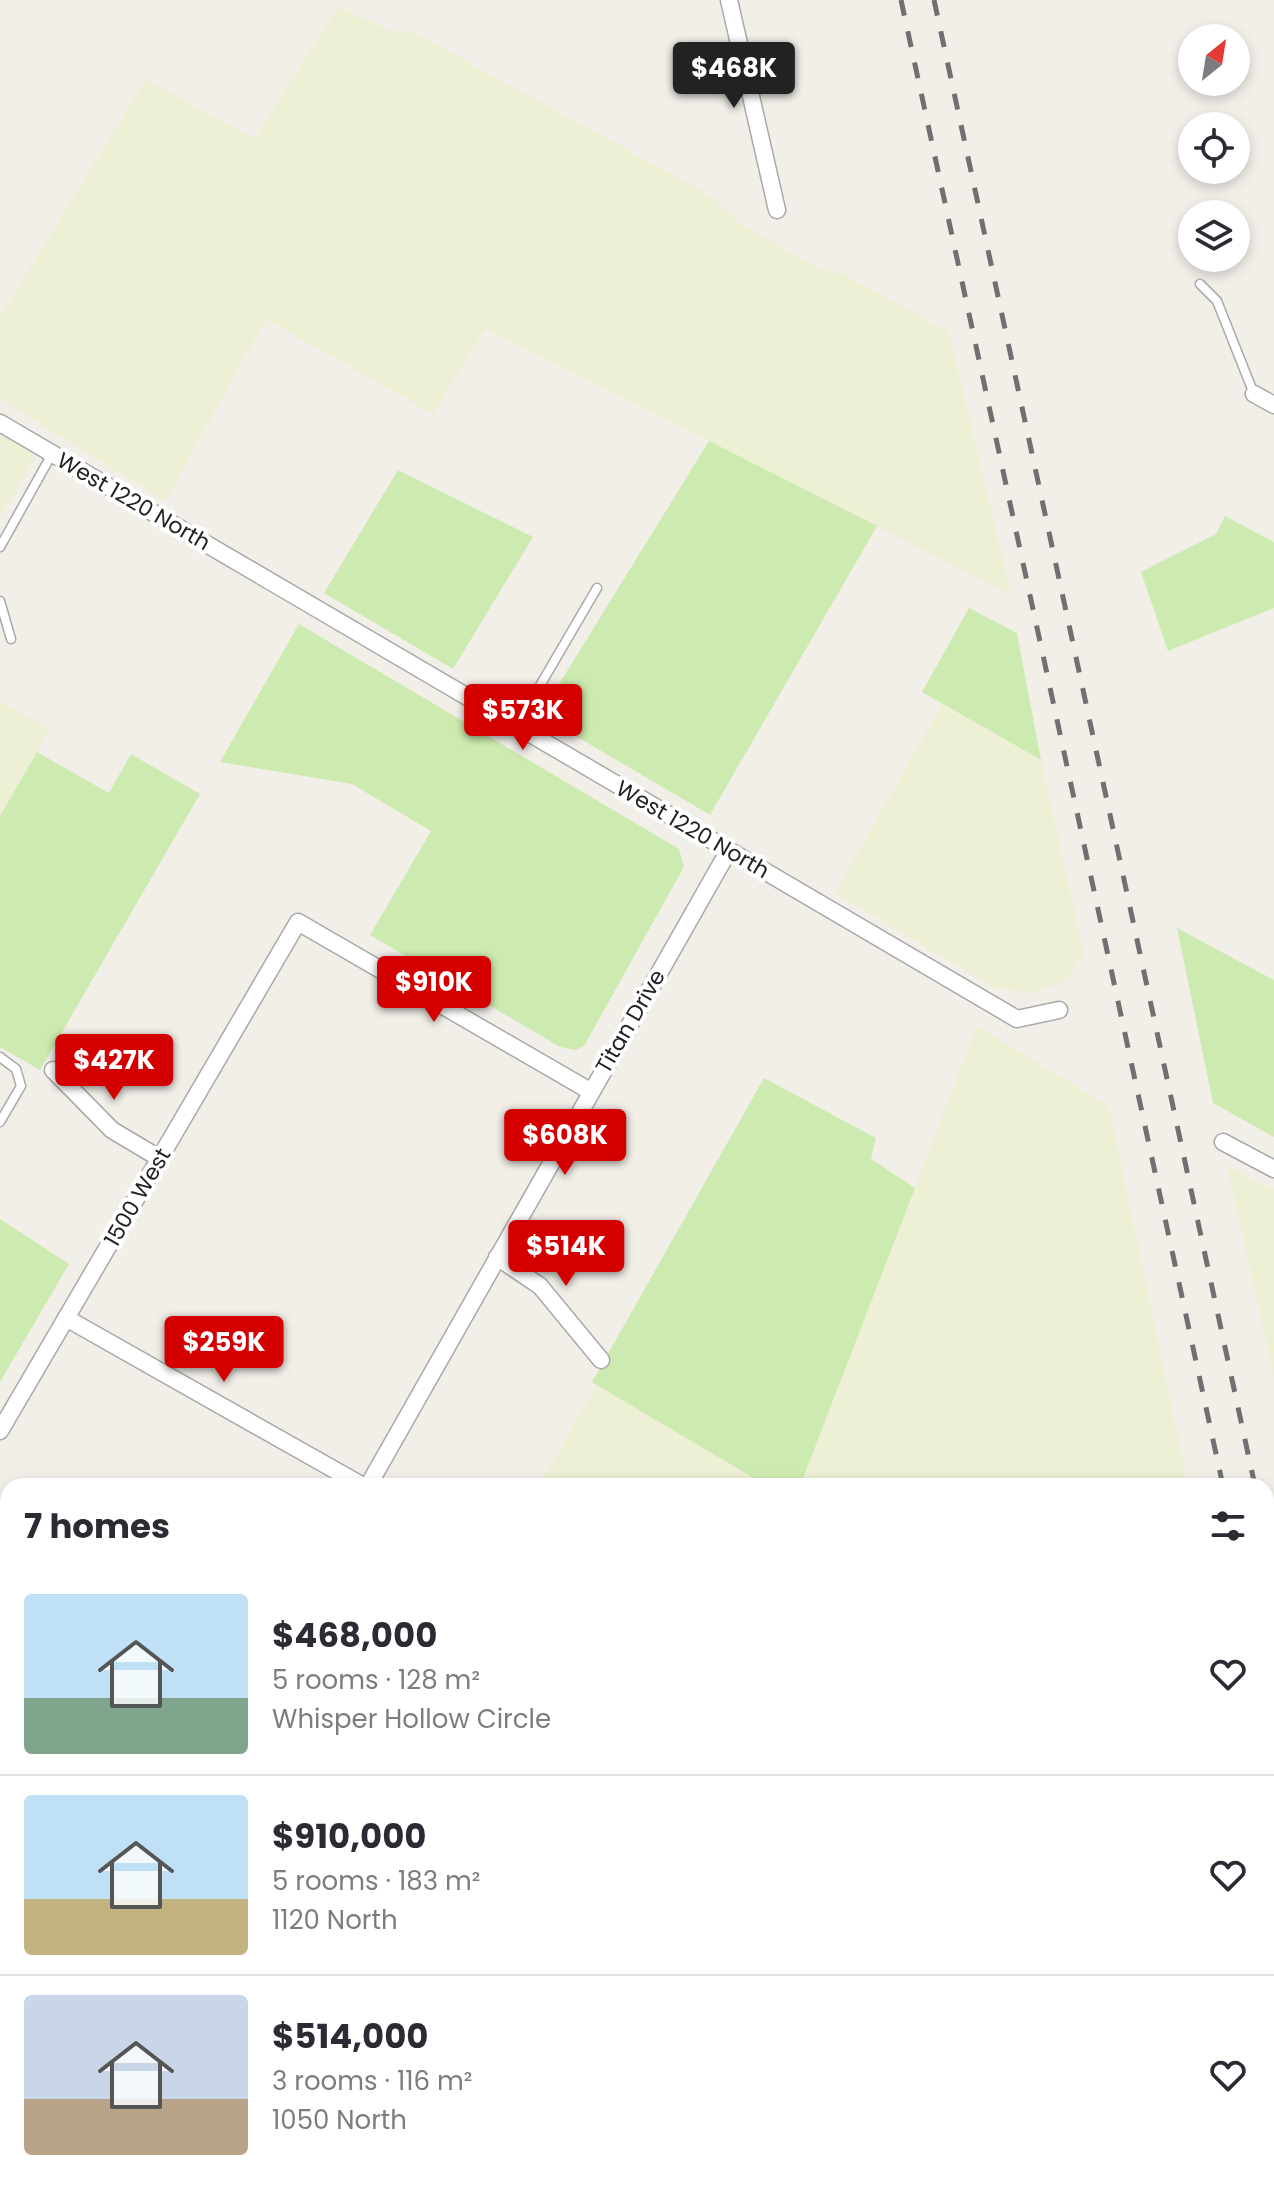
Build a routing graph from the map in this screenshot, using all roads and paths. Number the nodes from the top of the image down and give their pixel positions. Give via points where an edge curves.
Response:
1 (729, 0) edge
2 (777, 210) dead end
3 (1200, 284) dead end
4 (1254, 394) joint
5 (1274, 405) edge
6 (0, 423) edge
7 (52, 453) junction
8 (0, 547) edge
9 (597, 588) dead end
10 (0, 601) edge
11 (11, 639) dead end
12 (517, 725) junction
13 (729, 850) junction
14 (1059, 1010) dead end
15 (0, 1057) edge
16 (53, 1070) dead end
17 (590, 1091) junction
18 (0, 1122) edge
19 (1223, 1142) dead end
20 (159, 1158) junction
21 (1274, 1169) edge
22 (497, 1257) junction
23 (66, 1318) junction
24 (601, 1360) dead end
25 (0, 1431) edge
26 (352, 1478) edge
27 (371, 1478) edge

1 - 2 street
3 - 4 lane via 1217,301
4 - 5 street
6 - 7 street, West 1220 North
7 - 8 lane
7 - 12 street, West 1220 North
9 - 12 lane
10 - 11 lane
12 - 13 street, West 1220 North
13 - 14 street, West 1220 North via 1017,1019
13 - 17 street, Titan Drive
15 - 18 lane via 16,1069 21,1086
16 - 20 street via 112,1130
17 - 20 street, 1500 West via 298,922
17 - 22 street, Titan Drive
19 - 21 street
20 - 23 street, 1500 West
22 - 24 street via 540,1286
22 - 27 street, Titan Drive
23 - 25 street, 1500 West
23 - 26 street

